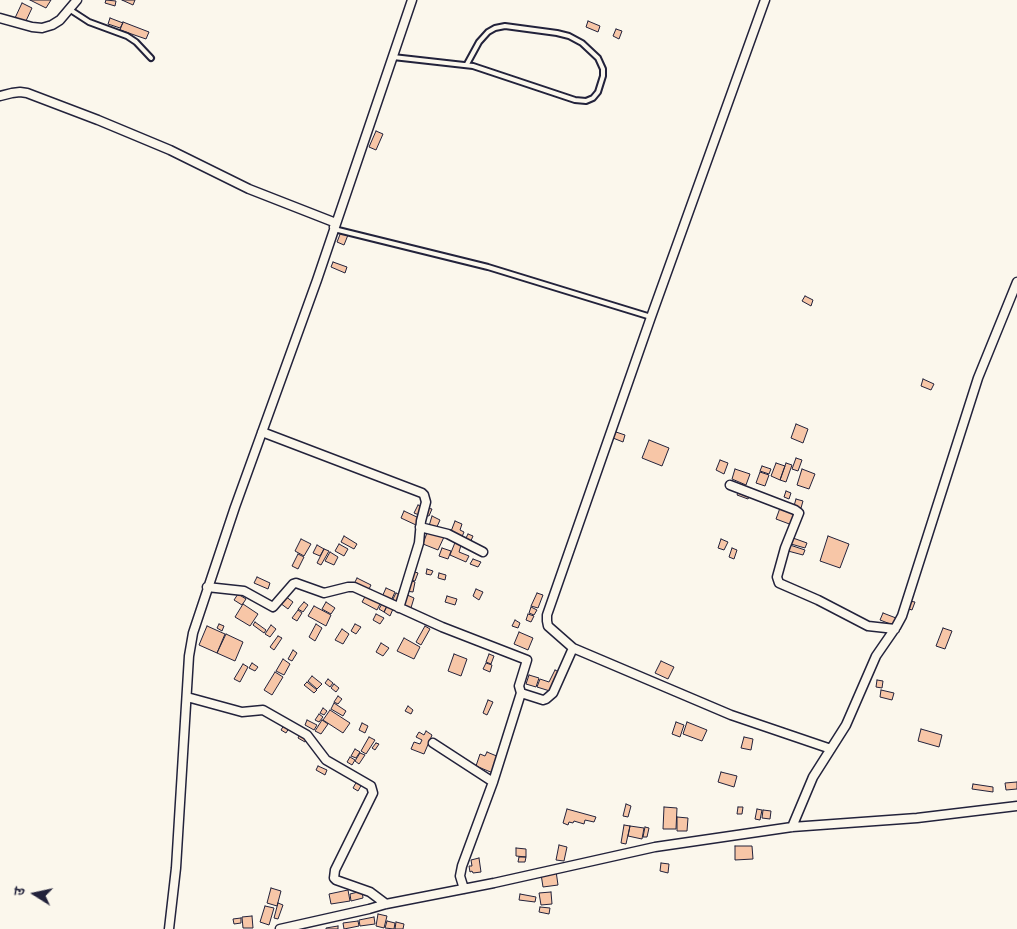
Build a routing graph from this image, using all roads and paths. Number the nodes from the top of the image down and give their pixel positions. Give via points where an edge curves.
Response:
1 (76, 0) edge
2 (412, 0) edge
3 (765, 0) edge
4 (69, 9) junction
5 (0, 18) edge
6 (393, 57) junction
7 (151, 58) dead end
8 (467, 64) junction
9 (0, 96) edge
10 (333, 224) junction
11 (1017, 282) edge
12 (651, 317) junction
13 (262, 432) junction
14 (730, 485) dead end
15 (420, 526) junction
16 (483, 552) dead end
17 (207, 587) junction
18 (399, 608) junction
19 (895, 629) junction
20 (573, 648) junction
21 (521, 693) junction
22 (186, 697) junction
23 (433, 743) dead end
24 (831, 749) junction
25 (493, 782) junction
26 (1017, 806) edge
27 (792, 827) junction
28 (464, 889) junction
29 (386, 904) junction
30 (169, 929) edge
31 (280, 929) edge

1 - 4 street
2 - 6 street
3 - 12 street
4 - 5 street via 60,20 42,28
4 - 7 lane via 89,22 128,36
6 - 8 lane
6 - 10 street
8 - 8 lane via 586,101 598,92 603,76 598,58 569,36 505,26 488,32
9 - 10 street via 12,92 27,93 170,150 249,189
10 - 12 lane
10 - 13 street
11 - 19 street via 978,378 902,616
12 - 20 street via 547,615 548,626
13 - 15 street via 422,493 426,502
13 - 17 street
14 - 19 street via 799,513 785,548 779,583 868,626
15 - 16 street via 448,534
15 - 18 street via 417,550
17 - 18 street via 244,591 273,607 296,583 324,593 352,586
17 - 22 street via 190,645
18 - 21 street via 527,660 519,686
19 - 24 street via 876,656 846,725
20 - 21 street via 553,693 543,700
20 - 24 street via 731,715
21 - 25 street
22 - 29 street via 242,712 263,710 307,734 326,760 373,788 334,878 370,892
22 - 30 street
23 - 25 street
24 - 27 street via 813,777
25 - 28 street via 462,866 460,876
26 - 27 street via 917,818
27 - 28 street via 639,849
28 - 29 street
29 - 31 street

